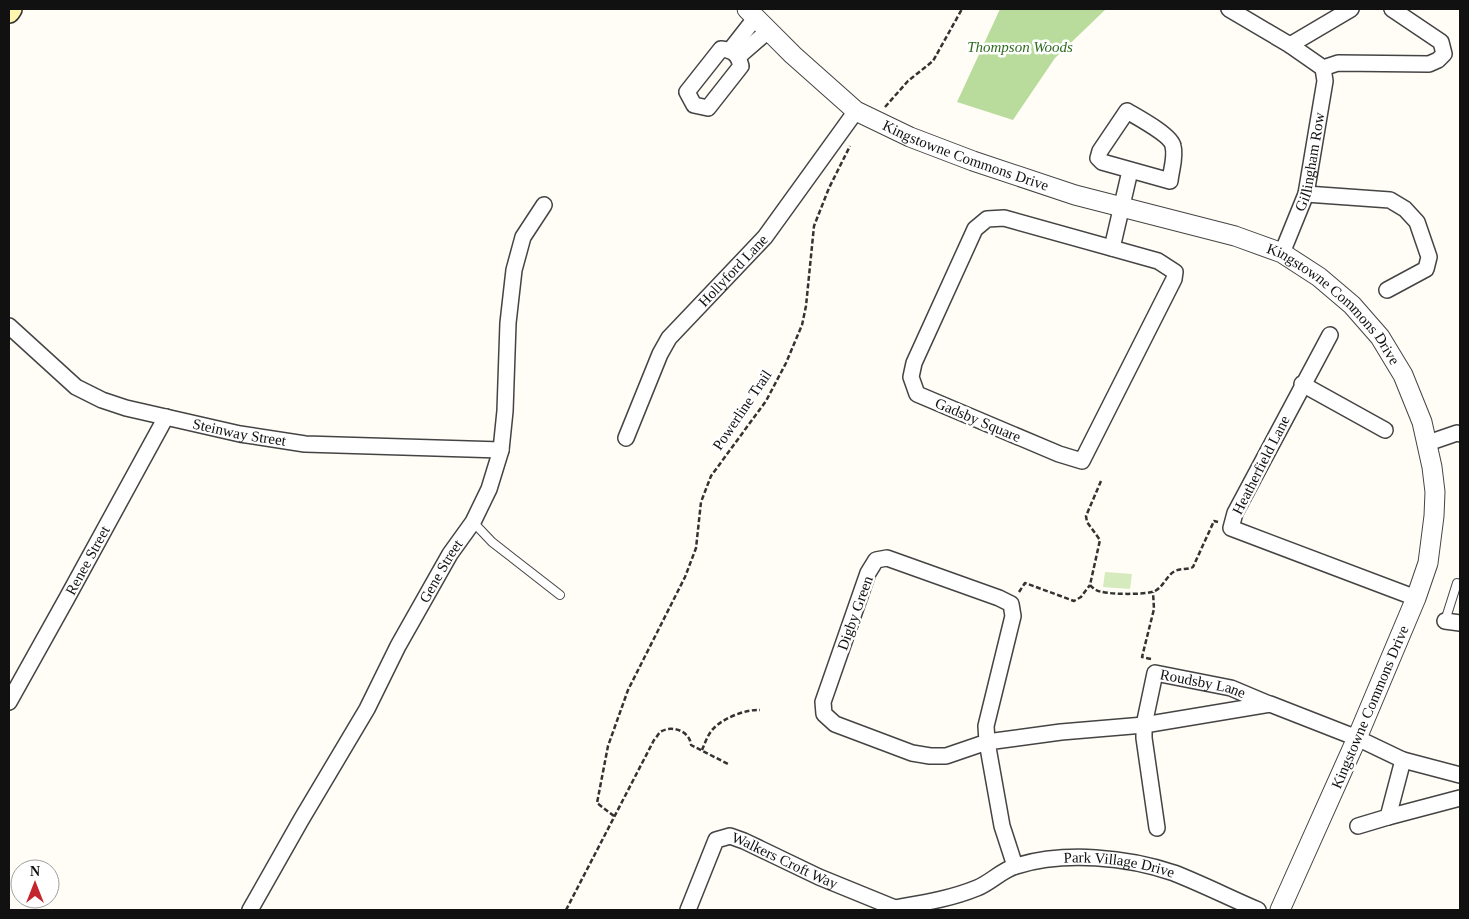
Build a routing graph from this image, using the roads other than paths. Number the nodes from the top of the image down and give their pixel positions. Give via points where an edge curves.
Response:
1 (11, 9) edge
2 (1229, 9) edge
3 (1351, 9) edge
4 (1392, 9) edge
5 (9, 12) edge
6 (757, 19) edge
7 (1290, 46) junction
8 (735, 53) dead end
9 (1323, 68) junction
10 (864, 115) junction
11 (1130, 171) junction
12 (1306, 194) junction
13 (544, 205) dead end
14 (1122, 206) junction
15 (1112, 248) junction
16 (1282, 253) junction
17 (1387, 290) dead end
18 (9, 326) edge
19 (1330, 335) dead end
20 (1302, 384) junction
21 (166, 417) junction
22 (1385, 430) dead end
23 (1459, 432) edge
24 (626, 438) dead end
25 (1428, 443) junction
26 (501, 450) junction
27 (472, 522) junction
28 (1460, 584) edge
29 (560, 595) dead end
30 (1416, 598) junction
31 (1453, 622) edge
32 (9, 702) edge
33 (1270, 704) junction
34 (1144, 725) junction
35 (1357, 738) junction
36 (987, 742) junction
37 (1403, 760) junction
38 (1460, 775) edge
39 (1460, 798) edge
40 (1388, 817) junction
41 (1358, 826) dead end
42 (1157, 828) dead end
43 (1015, 866) junction
44 (978, 888) joint
45 (895, 909) edge
46 (250, 910) edge
47 (688, 910) edge
48 (1258, 910) edge
49 (1280, 910) edge

1 - 5 main road
2 - 7 street
3 - 7 street
4 - 9 street via 1441,42 1444,54 1429,64 1338,63
6 - 8 street
6 - 10 street, Kingstowne Commons Drive via 793,55
7 - 9 street
9 - 12 street, Gillingham Row via 1325,81
10 - 14 street, Kingstowne Commons Drive via 973,161
10 - 24 street, Hollyford Lane via 765,238 669,338
11 - 11 street via 1170,181 1174,153 1168,138 1127,111 1098,158
11 - 14 street
12 - 16 street, Gillingham Row
12 - 17 street via 1390,200 1417,222 1429,257 1426,269
13 - 26 street, Gene Street via 524,238 514,270
14 - 15 street
14 - 16 street, Kingstowne Commons Drive via 1235,236
15 - 15 street, Gadsby Square via 1004,218 987,219 975,229 914,364 911,377 917,394 1082,461 1175,272 1158,261
16 - 25 street, Kingstowne Commons Drive via 1336,290 1380,337 1403,376
18 - 21 street, Steinway Street via 84,392 126,408
19 - 20 street, Heatherfield Lane
20 - 22 street
20 - 30 street, Heatherfield Lane via 1230,528
21 - 26 street, Steinway Street via 240,434 305,444
21 - 32 street, Renee Street
23 - 25 street
25 - 30 street, Kingstowne Commons Drive via 1434,483 1434,516 1428,563
26 - 27 street, Gene Street via 489,489
27 - 29 lane via 492,542
27 - 46 street, Gene Street via 450,554 367,709
28 - 31 lane via 1457,583
30 - 35 street, Kingstowne Commons Drive
33 - 34 street, Roudsby Lane
33 - 34 street, Roudsby Lane via 1231,688 1155,673
33 - 35 street, Roudsby Lane
34 - 36 street, Roudsby Lane
34 - 42 street
35 - 37 street, Roudsby Lane
35 - 49 street, Kingstowne Commons Drive
36 - 36 street, Digby Green via 946,756 912,753 835,724 824,714 822,702 868,573 876,560 887,558 1011,604 1013,616 986,726
36 - 43 street via 1002,826
37 - 38 street, Roudsby Lane
37 - 40 street
39 - 40 street
40 - 41 street
43 - 44 street, Park Village Drive
43 - 48 street, Park Village Drive via 1041,860 1082,858 1142,864 1174,874
44 - 45 street, Walkers Croft Way
45 - 47 street, Walkers Croft Way via 730,836 716,840

